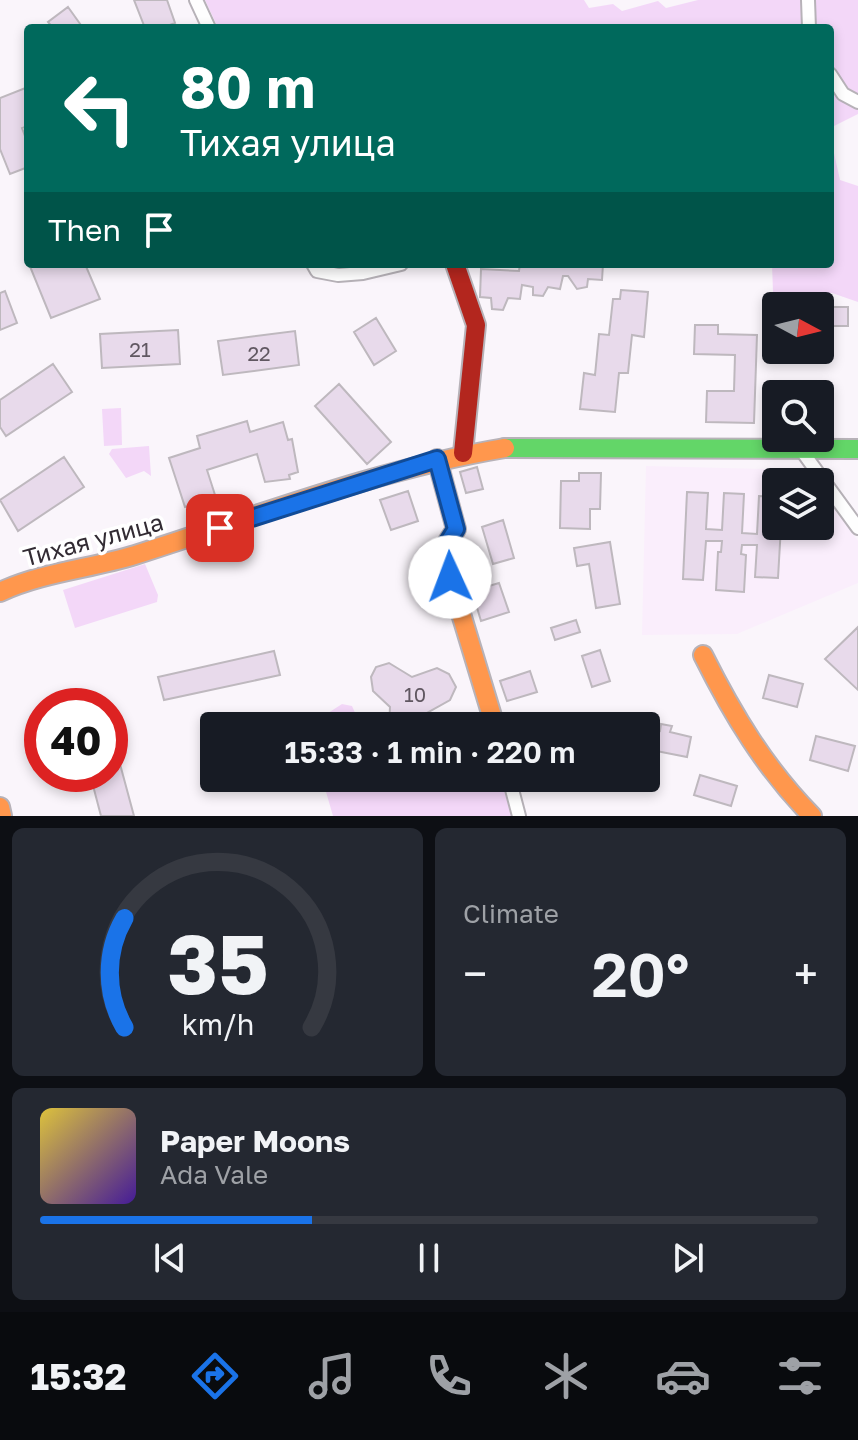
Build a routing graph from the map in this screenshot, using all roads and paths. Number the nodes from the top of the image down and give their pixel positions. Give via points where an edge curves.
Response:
1 (196, 0) edge
2 (808, 0) edge
3 (207, 24) edge
4 (809, 24) edge
5 (834, 80) edge
6 (858, 102) edge
7 (315, 268) edge
8 (378, 268) edge
9 (456, 268) edge
10 (762, 447) edge
11 (834, 448) edge
12 (858, 449) edge
13 (803, 452) edge
14 (463, 453) junction
15 (433, 460) junction
16 (858, 528) edge
17 (2, 586) edge
18 (703, 655) dead end
19 (491, 712) edge
20 (513, 792) edge
21 (0, 807) edge
22 (2, 816) edge
23 (519, 816) edge
24 (812, 816) edge

1 - 3 street
2 - 4 street
5 - 6 street via 843,94
7 - 8 street via 338,275
9 - 14 street via 476,325
10 - 14 street, Тихая улица via 521,445
11 - 12 street, Тихая улица
13 - 16 street
14 - 15 street, Тихая улица
15 - 17 street, Тихая улица via 102,565
15 - 19 street via 456,529 442,551
18 - 24 street via 744,738
20 - 23 street
21 - 22 street

